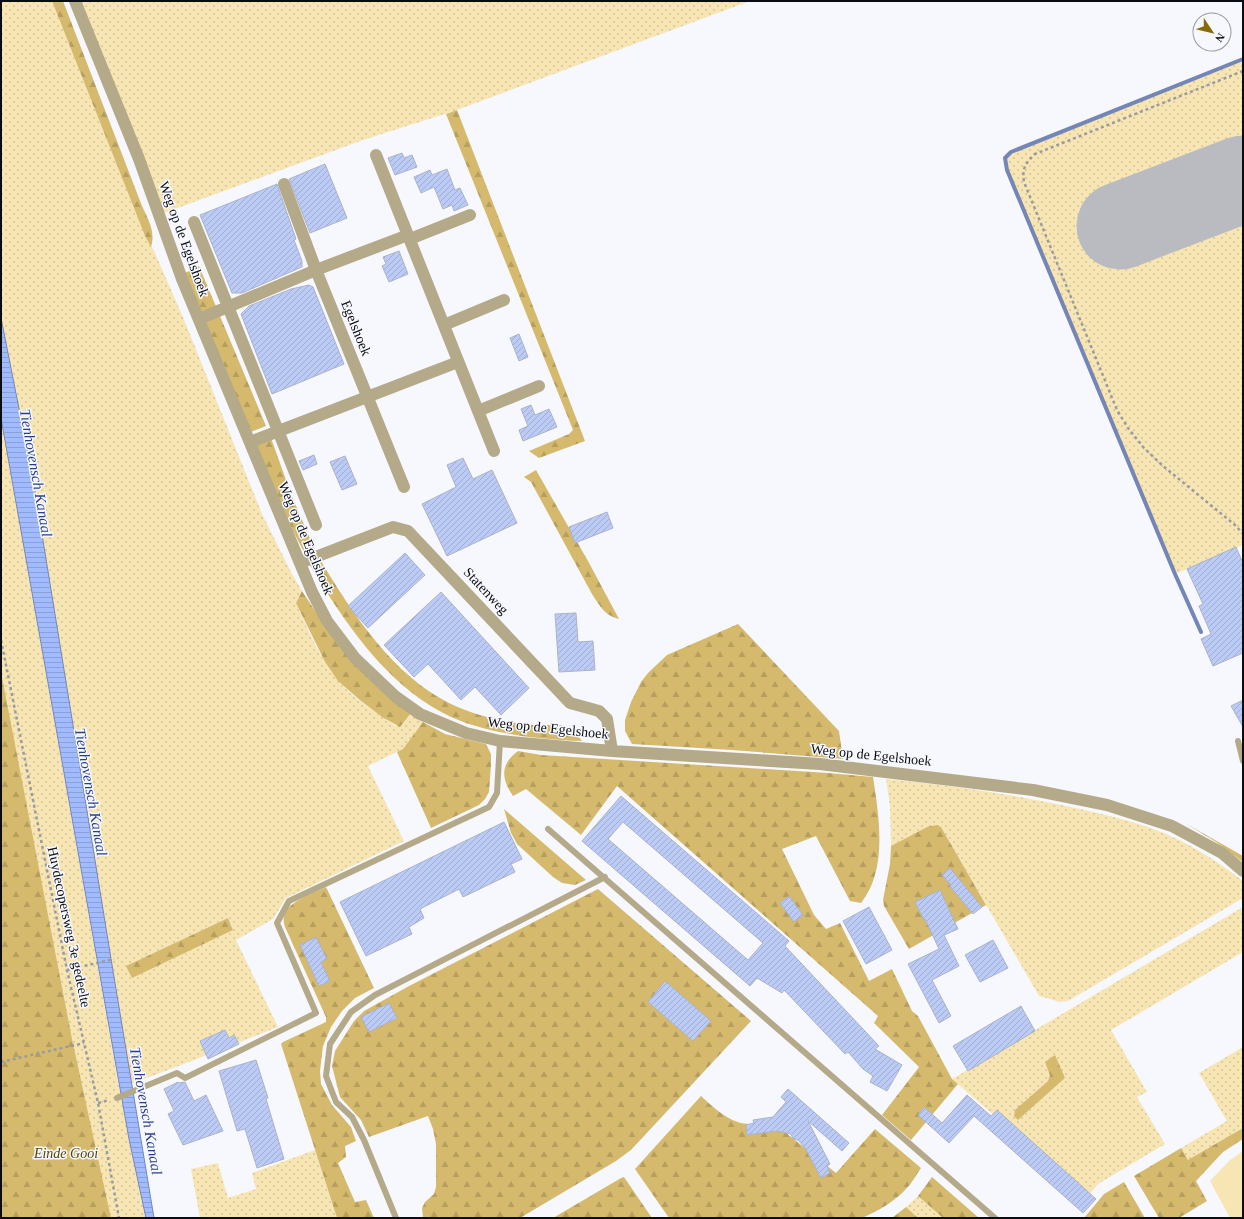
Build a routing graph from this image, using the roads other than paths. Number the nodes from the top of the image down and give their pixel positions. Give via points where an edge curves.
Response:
1 (75, 1) edge
2 (376, 155) dead end
3 (284, 184) dead end
4 (470, 215) dead end
5 (194, 222) dead end
6 (409, 237) junction
7 (316, 270) junction
8 (504, 300) dead end
9 (228, 307) junction
10 (198, 319) junction
11 (444, 325) junction
12 (458, 362) junction
13 (539, 386) dead end
14 (367, 397) junction
15 (478, 411) junction
16 (279, 430) junction
17 (250, 442) junction
18 (494, 451) dead end
19 (404, 487) dead end
20 (316, 525) dead end
21 (300, 563) junction
22 (500, 741) junction
23 (1238, 741) dead end
24 (612, 751) junction
25 (1243, 761) edge
26 (548, 829) dead end
27 (1243, 871) edge
28 (605, 877) junction
29 (117, 1098) dead end
30 (396, 1218) edge
31 (995, 1218) edge

1 - 10 street, Weg op de Egelshoek via 139,159
2 - 6 street
3 - 7 street, Egelshoek
4 - 6 street
5 - 9 street
6 - 7 street
6 - 11 street
7 - 9 street
7 - 14 street, Egelshoek
8 - 11 street
9 - 10 street
9 - 16 street
10 - 17 street, Weg op de Egelshoek
11 - 12 street
12 - 14 street
12 - 15 street
13 - 15 street
14 - 16 street
14 - 19 street, Egelshoek
15 - 18 street
16 - 17 street
16 - 20 street
17 - 21 street, Weg op de Egelshoek
21 - 22 street, Weg op de Egelshoek via 327,620 355,658 396,697 420,714 466,733
21 - 24 street, Statenweg via 393,526 408,531 570,703 598,711 607,718
22 - 24 street, Weg op de Egelshoek
22 - 29 lane via 497,793 490,807 289,901 277,922 316,1013 185,1078 177,1073
23 - 25 lane
24 - 27 street, Weg op de Egelshoek via 820,764 1033,790 1107,805 1172,826 1222,853
26 - 28 lane
28 - 30 lane via 375,995 351,1012 330,1044 326,1076 336,1102 352,1116 364,1140
28 - 31 lane

